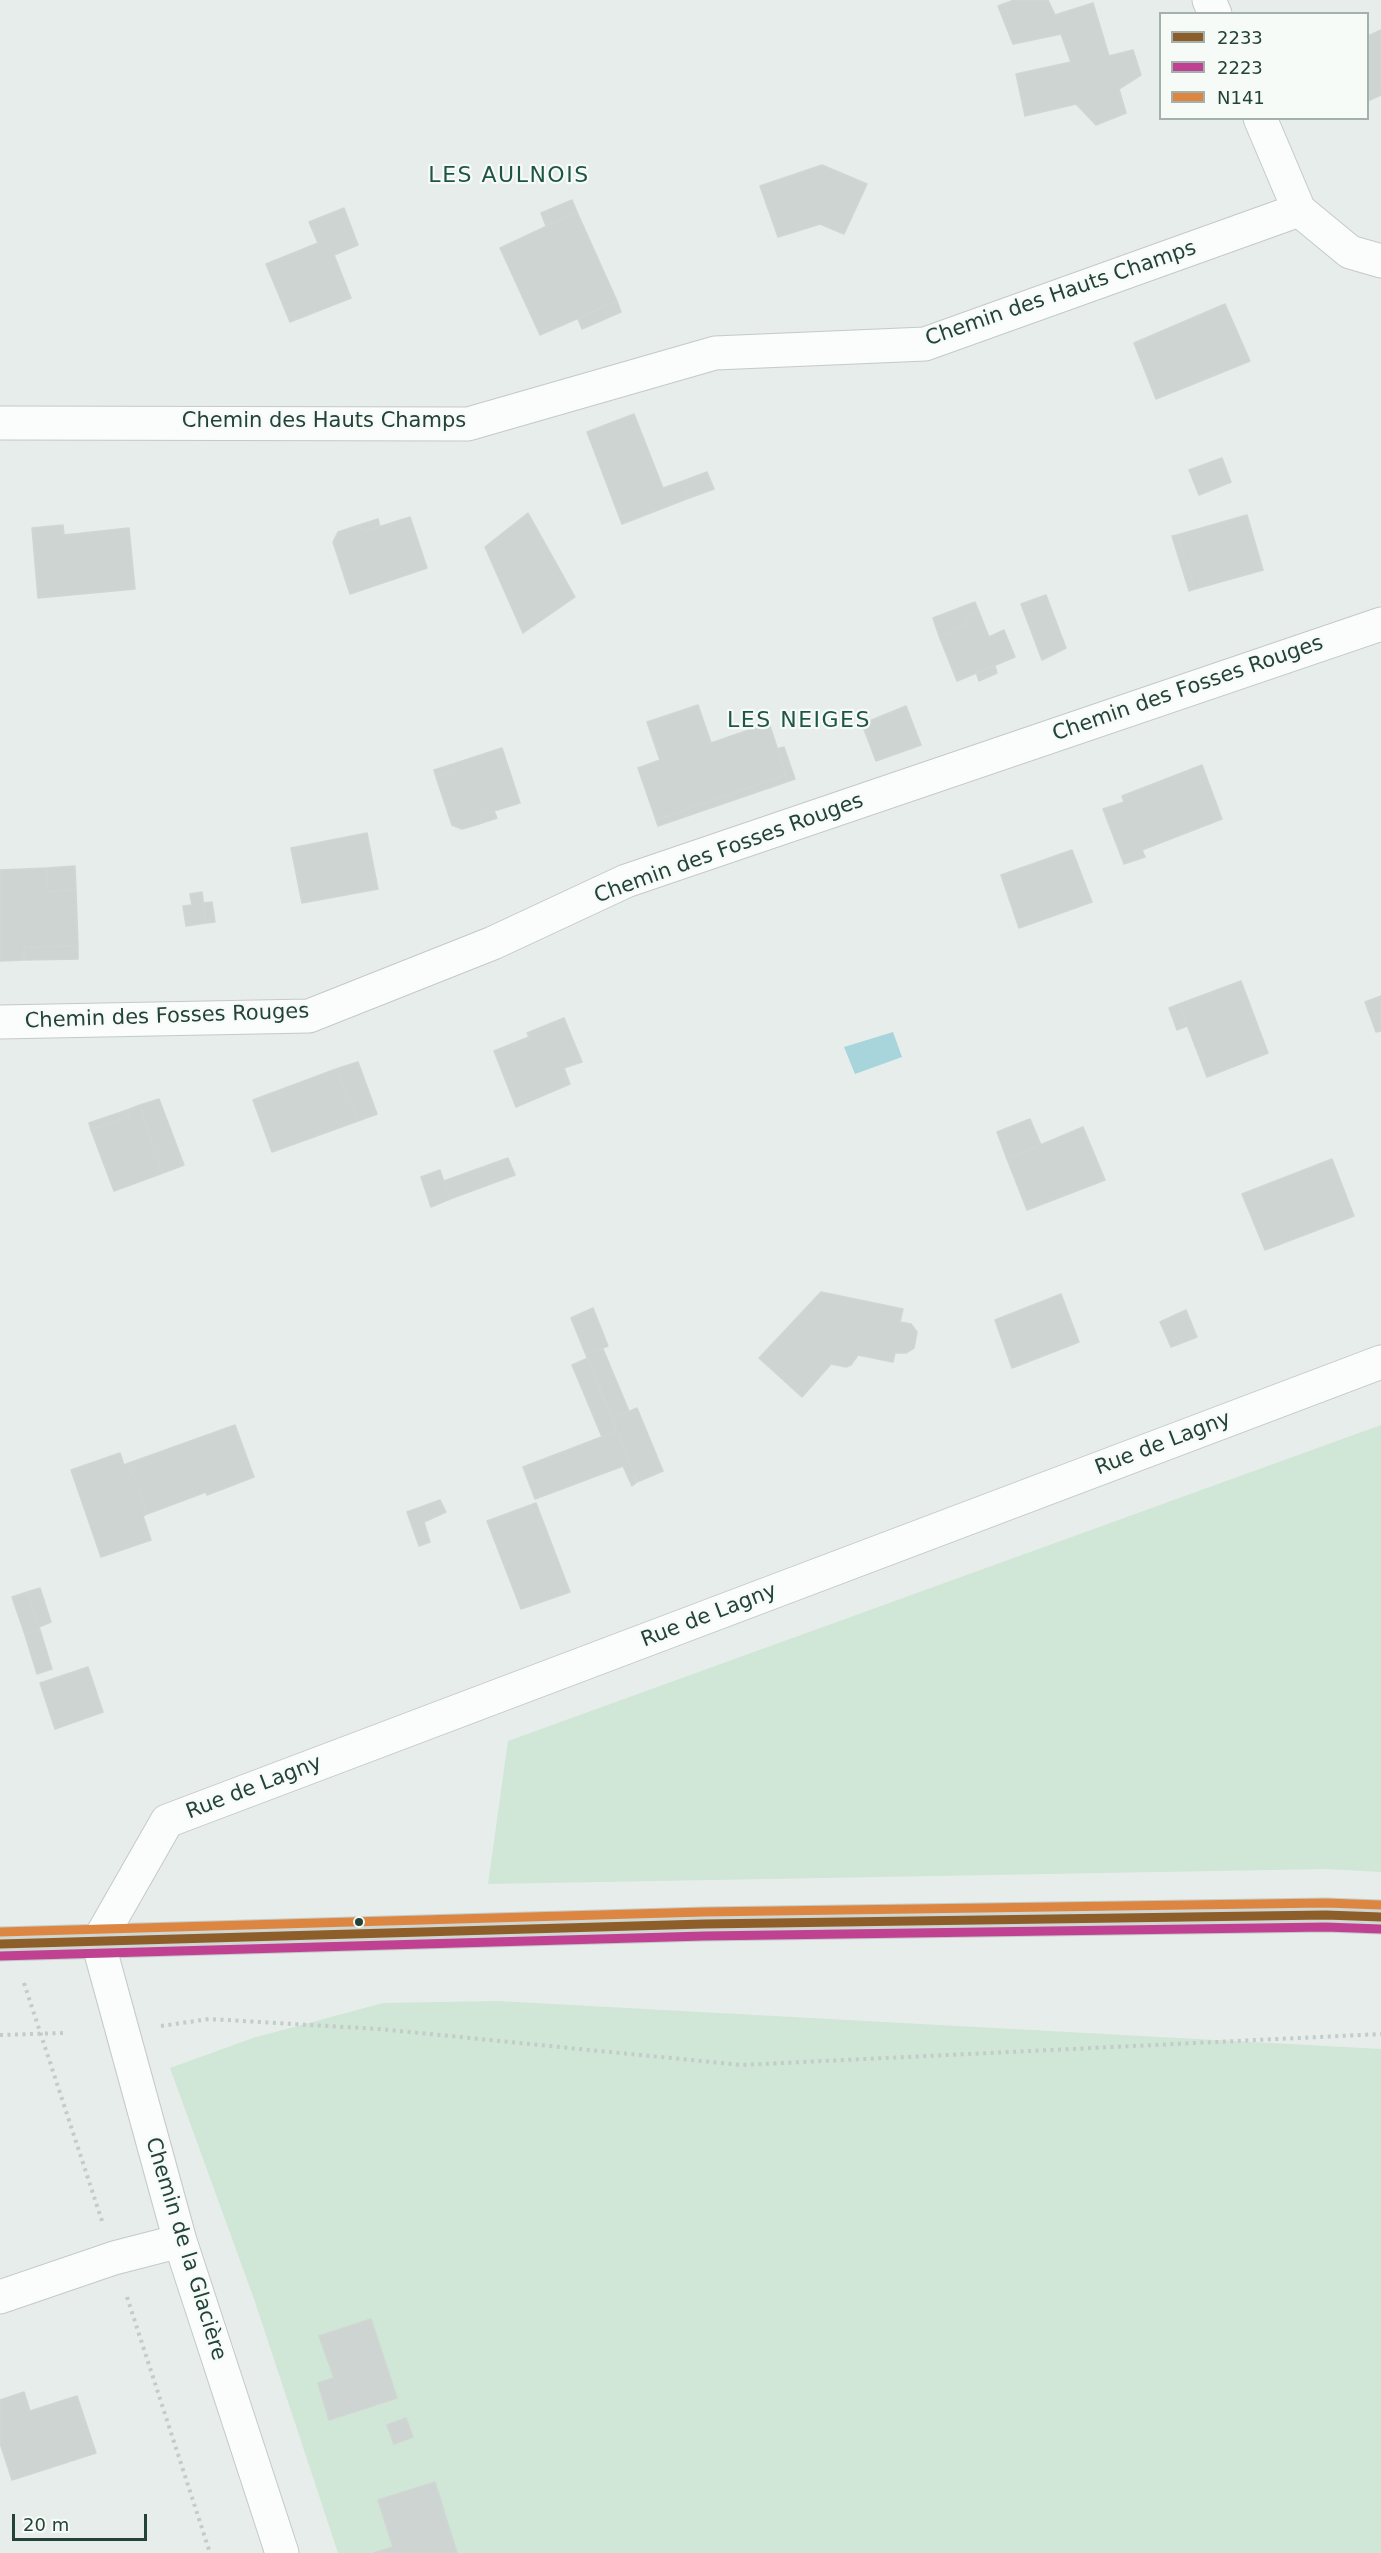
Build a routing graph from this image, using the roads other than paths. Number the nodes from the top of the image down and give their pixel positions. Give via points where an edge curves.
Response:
1 (1261, 120) edge
2 (1299, 210) junction
3 (1381, 261) edge
4 (0, 423) edge
5 (1381, 624) edge
6 (0, 1022) edge
7 (1381, 1362) edge
8 (1381, 1917) edge
9 (98, 1942) junction
10 (0, 1944) edge
11 (180, 2241) junction
12 (0, 2297) edge
13 (282, 2553) edge

1 - 2 street
2 - 3 street via 1350,252
2 - 4 street, Chemin des Hauts Champs via 925,344 716,353 468,424
5 - 6 street, Chemin des Fosses Rouges via 626,881 494,943 309,1016
7 - 9 street, Rue de Lagny via 167,1821
8 - 9 main road via 704,1924
9 - 10 main road
9 - 11 street, Chemin de la Glacière
11 - 12 street via 114,2258
11 - 13 street, Chemin de la Glacière

